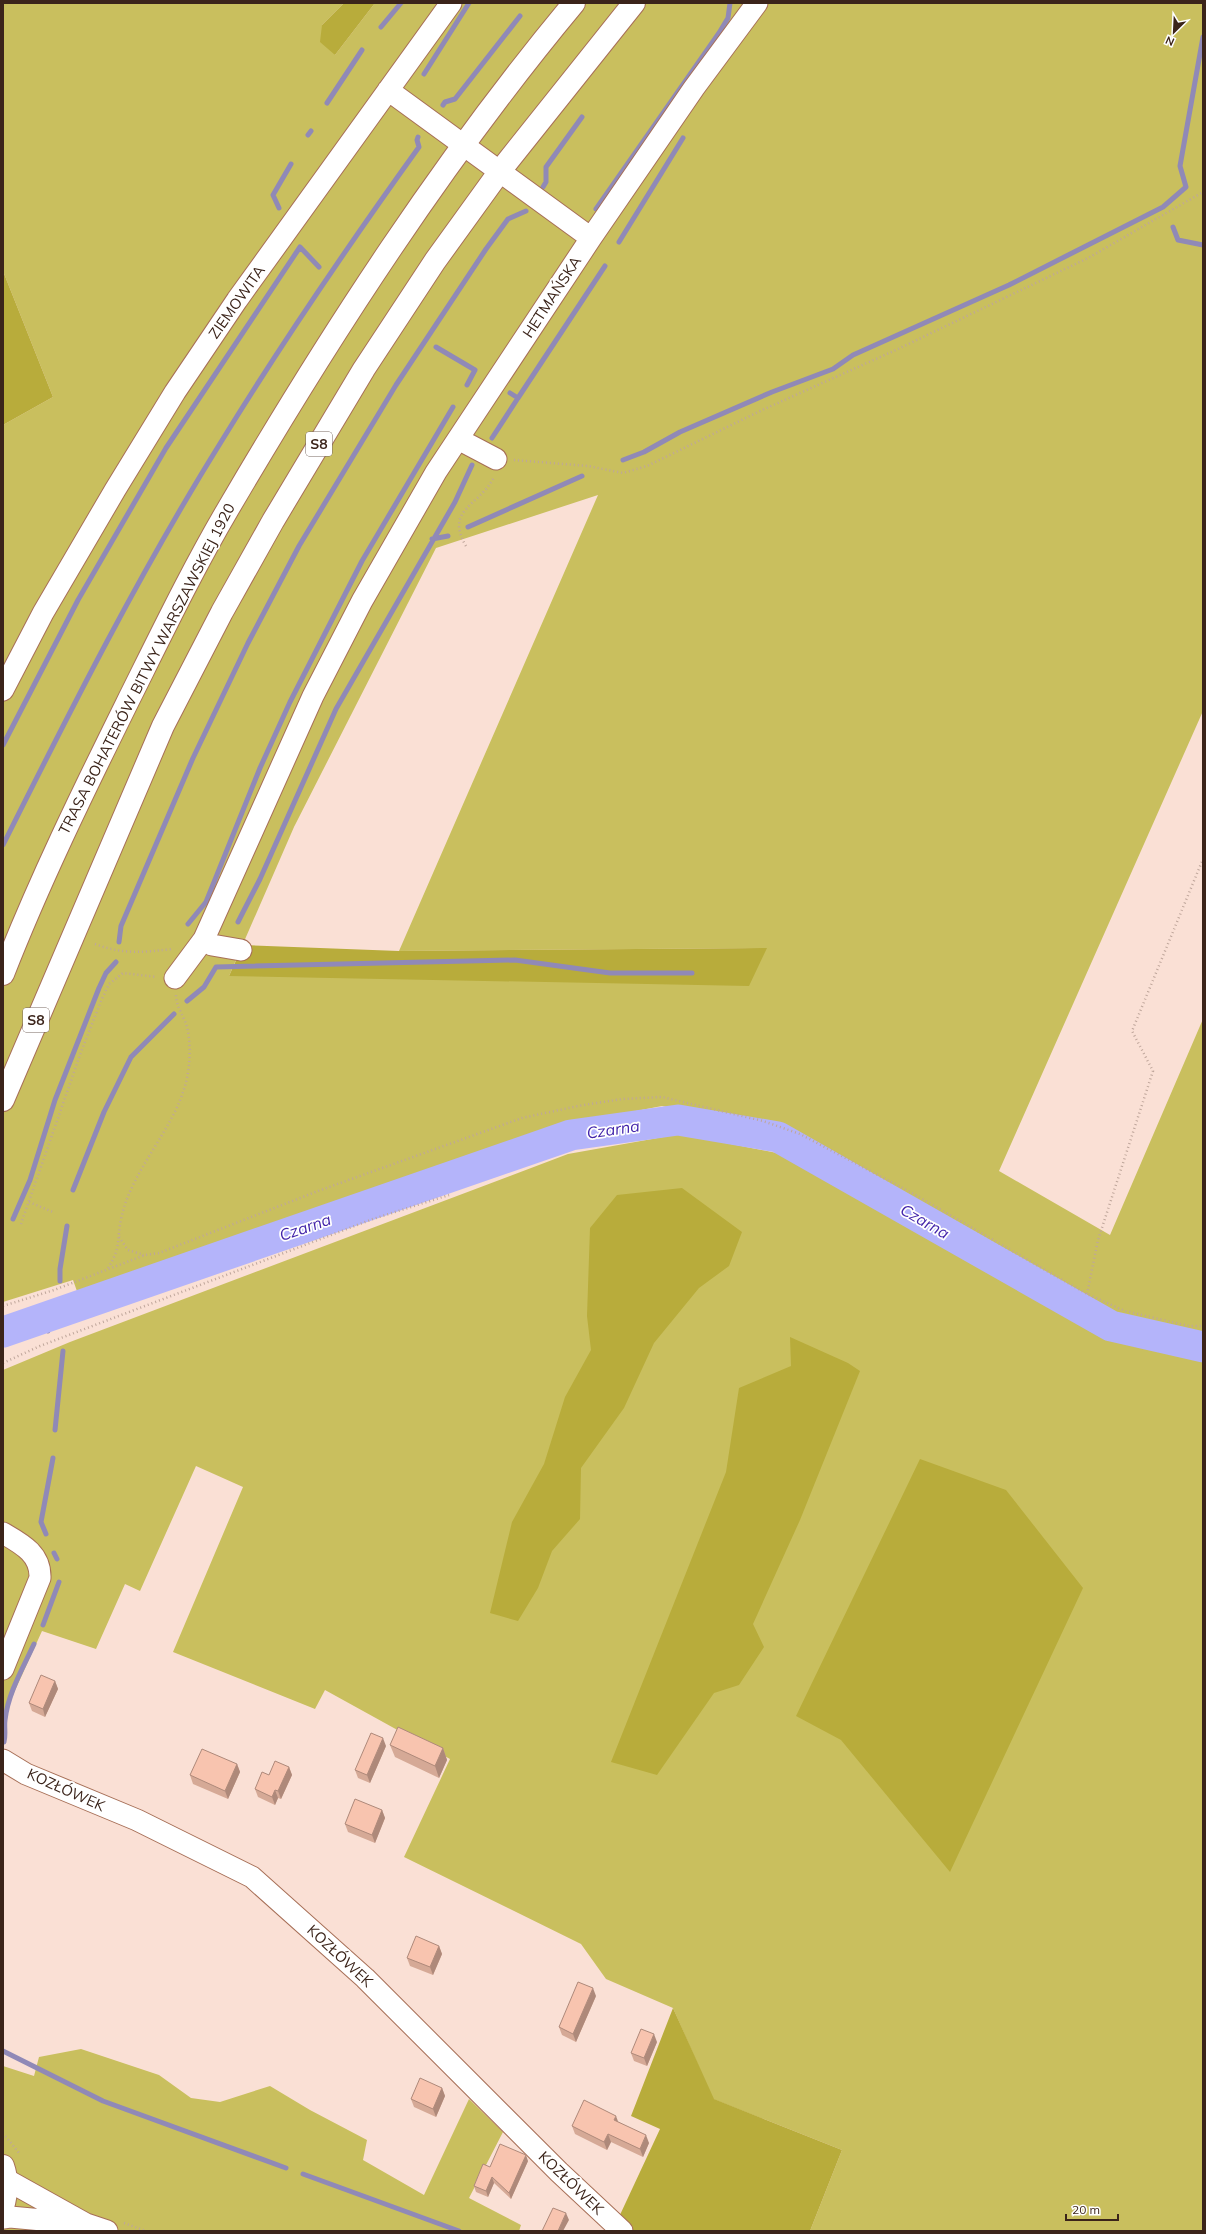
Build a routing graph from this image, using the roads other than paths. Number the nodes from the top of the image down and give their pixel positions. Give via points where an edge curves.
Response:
1 (452, 3) edge
2 (574, 3) edge
3 (634, 3) edge
4 (757, 3) edge
5 (388, 90) junction
6 (464, 145) junction
7 (500, 171) junction
8 (591, 238) junction
9 (458, 439) junction
10 (496, 459) road end
11 (3, 690) edge
12 (204, 938) junction
13 (241, 950) dead end
14 (3, 974) edge
15 (175, 978) road end
16 (3, 1100) edge
17 (3, 1533) edge
18 (3, 1669) edge
19 (3, 1760) edge
20 (5, 2173) edge
21 (3, 2207) edge
22 (3, 2218) edge
23 (86, 2224) junction
24 (107, 2231) edge
25 (622, 2231) edge

1 - 5 street, ZIEMOWITA
2 - 6 main road, TRASA BOHATERÓW BITWY WARSZAWSKIEJ 1920
3 - 7 main road, S8
4 - 8 street, HETMAŃSKA via 694,88
5 - 6 street
5 - 11 street, ZIEMOWITA via 237,300 175,392 43,614
6 - 7 street
6 - 14 main road, TRASA BOHATERÓW BITWY WARSZAWSKIEJ 1920 via 321,356 227,511 162,634 55,851
7 - 8 street
7 - 16 main road, S8 via 435,261 364,369 222,612 163,726
8 - 9 street, HETMAŃSKA
9 - 10 street
9 - 12 street, HETMAŃSKA via 436,472 362,601 292,741
12 - 13 street via 212,945
12 - 15 street, HETMAŃSKA
17 - 18 street via 27,1546 38,1564 40,1578
19 - 25 street, KOZŁÓWEK via 26,1774 137,1820 252,1877 365,1978 559,2172
20 - 21 main road via 7,2194
20 - 23 street
22 - 23 street
23 - 24 street

